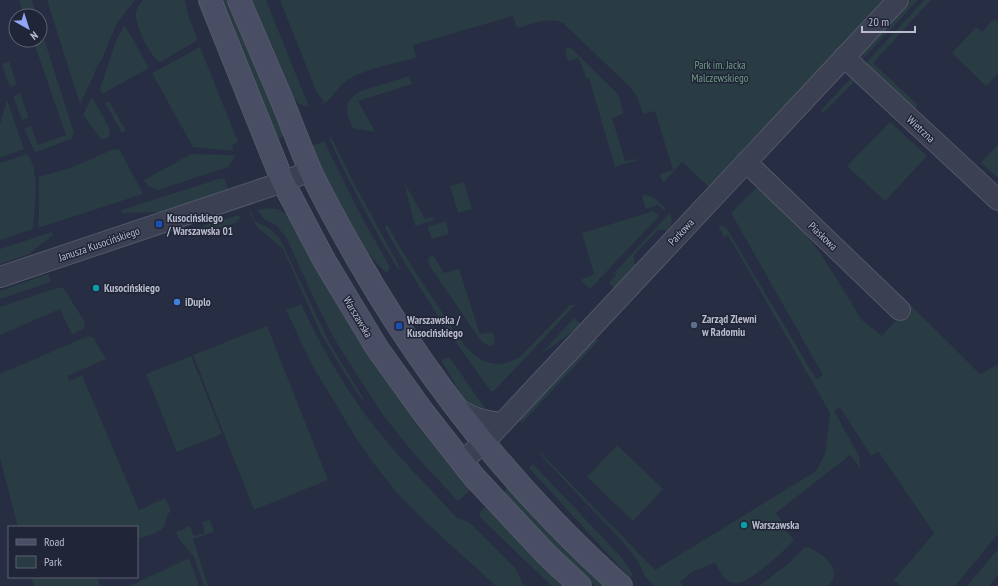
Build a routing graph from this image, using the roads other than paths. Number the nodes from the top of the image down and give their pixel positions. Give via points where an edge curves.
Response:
1 (210, 0) edge
2 (239, 0) edge
3 (898, 0) edge
4 (844, 57) junction
5 (746, 162) junction
6 (311, 171) junction
7 (283, 182) junction
8 (259, 190) junction
9 (998, 200) edge
10 (296, 206) junction
11 (0, 277) edge
12 (900, 310) dead end
13 (456, 408) junction
14 (502, 423) junction
15 (483, 443) junction
16 (462, 462) junction
17 (580, 586) edge
18 (621, 586) edge

1 - 7 street, Warszawska
2 - 6 street
3 - 4 street, Parkowa
4 - 5 street, Parkowa
4 - 9 street, Wietrzna
5 - 12 street, Piaskowa
5 - 14 street, Parkowa
6 - 7 street, Janusza Kusocińskiego
6 - 13 street via 371,281 410,344
7 - 8 street, Janusza Kusocińskiego
7 - 10 street, Warszawska
8 - 10 street via 279,192
8 - 11 street, Janusza Kusocińskiego
10 - 16 street, Warszawska via 377,348
13 - 14 street via 485,421
13 - 15 street
14 - 15 street, Parkowa
15 - 16 street, Parkowa
15 - 18 street via 564,531
16 - 17 street, Warszawska via 547,555

